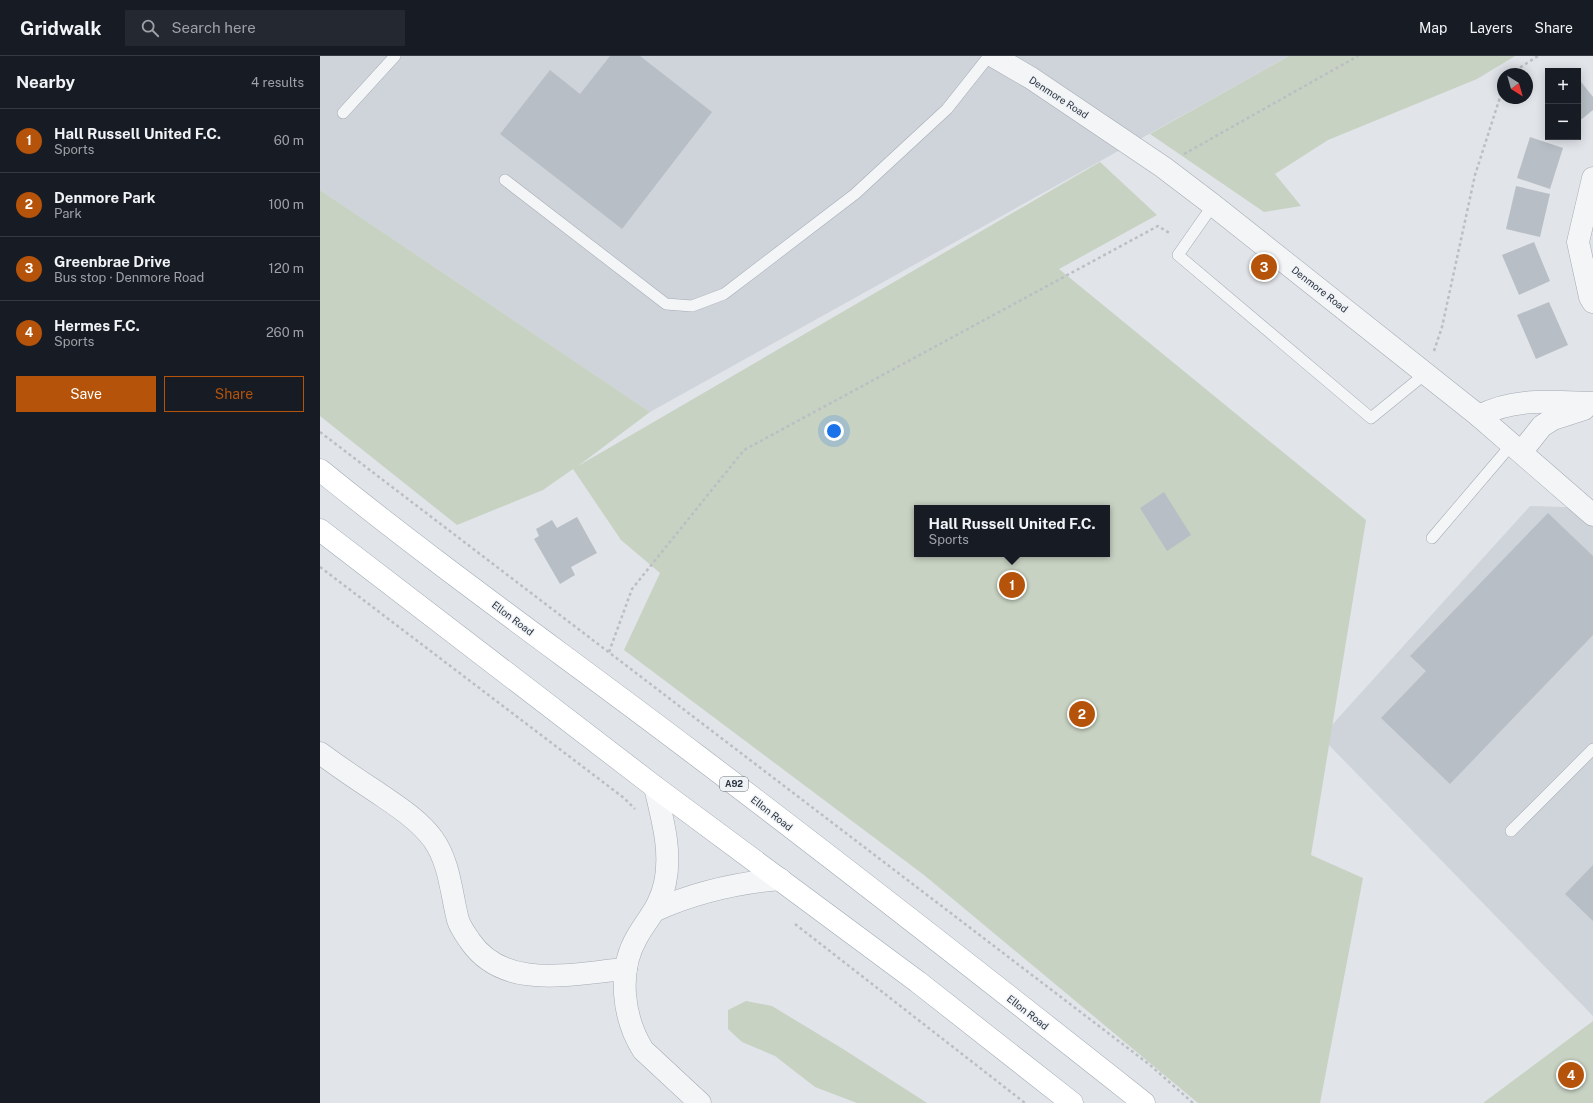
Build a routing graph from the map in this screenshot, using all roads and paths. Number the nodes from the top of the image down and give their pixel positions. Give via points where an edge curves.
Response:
1 (395, 56) edge
2 (990, 56) edge
3 (993, 56) edge
4 (1358, 56) edge
5 (1538, 56) edge
6 (1519, 68) edge
7 (1498, 104) edge
8 (343, 113) dead end
9 (1163, 167) junction
10 (1593, 178) edge
11 (505, 180) dead end
12 (1213, 205) junction
13 (1186, 244) junction
14 (1593, 302) edge
15 (1425, 374) junction
16 (1593, 404) edge
17 (1479, 416) junction
18 (320, 432) edge
19 (1517, 447) junction
20 (320, 470) edge
21 (1593, 515) edge
22 (320, 530) edge
23 (1432, 538) dead end
24 (320, 567) edge
25 (609, 652) junction
26 (1593, 749) edge
27 (320, 753) edge
28 (655, 787) junction
29 (640, 814) dead end
30 (1511, 831) dead end
31 (780, 879) junction
32 (656, 910) junction
33 (794, 923) dead end
34 (626, 969) junction
35 (700, 1103) edge
36 (1025, 1103) edge
37 (1072, 1103) edge
38 (1144, 1103) edge
39 (1192, 1103) edge

1 - 8 lane
2 - 11 lane via 948,109 855,194 724,294 692,306 666,304
3 - 9 street, Denmore Road via 1031,78
4 - 9 path
5 - 6 path
7 - 15 path via 1475,175 1442,327
9 - 12 street, Denmore Road
10 - 14 street via 1578,242
12 - 13 lane
12 - 15 street, Denmore Road via 1333,298
13 - 15 lane via 1178,255 1371,418
13 - 25 path via 1158,226 744,450 632,589
15 - 17 street, Denmore Road
16 - 17 street via 1511,403
16 - 19 street via 1553,419
17 - 19 street, Denmore Road
18 - 25 path
19 - 21 street, Denmore Road
19 - 23 lane
20 - 38 main road, Ellon Road / A92 via 951,950
22 - 28 main road
24 - 29 path via 624,798
25 - 39 path via 1150,1065
26 - 30 lane
27 - 34 street via 404,810 433,839 446,864 459,922 476,950 483,955 506,969 526,975 554,976
28 - 31 main road
28 - 32 street via 666,841 667,864 665,882
31 - 32 street via 706,891
31 - 37 main road via 918,982
32 - 34 street via 636,938
33 - 36 path
34 - 35 street via 628,1013 638,1042 650,1058

